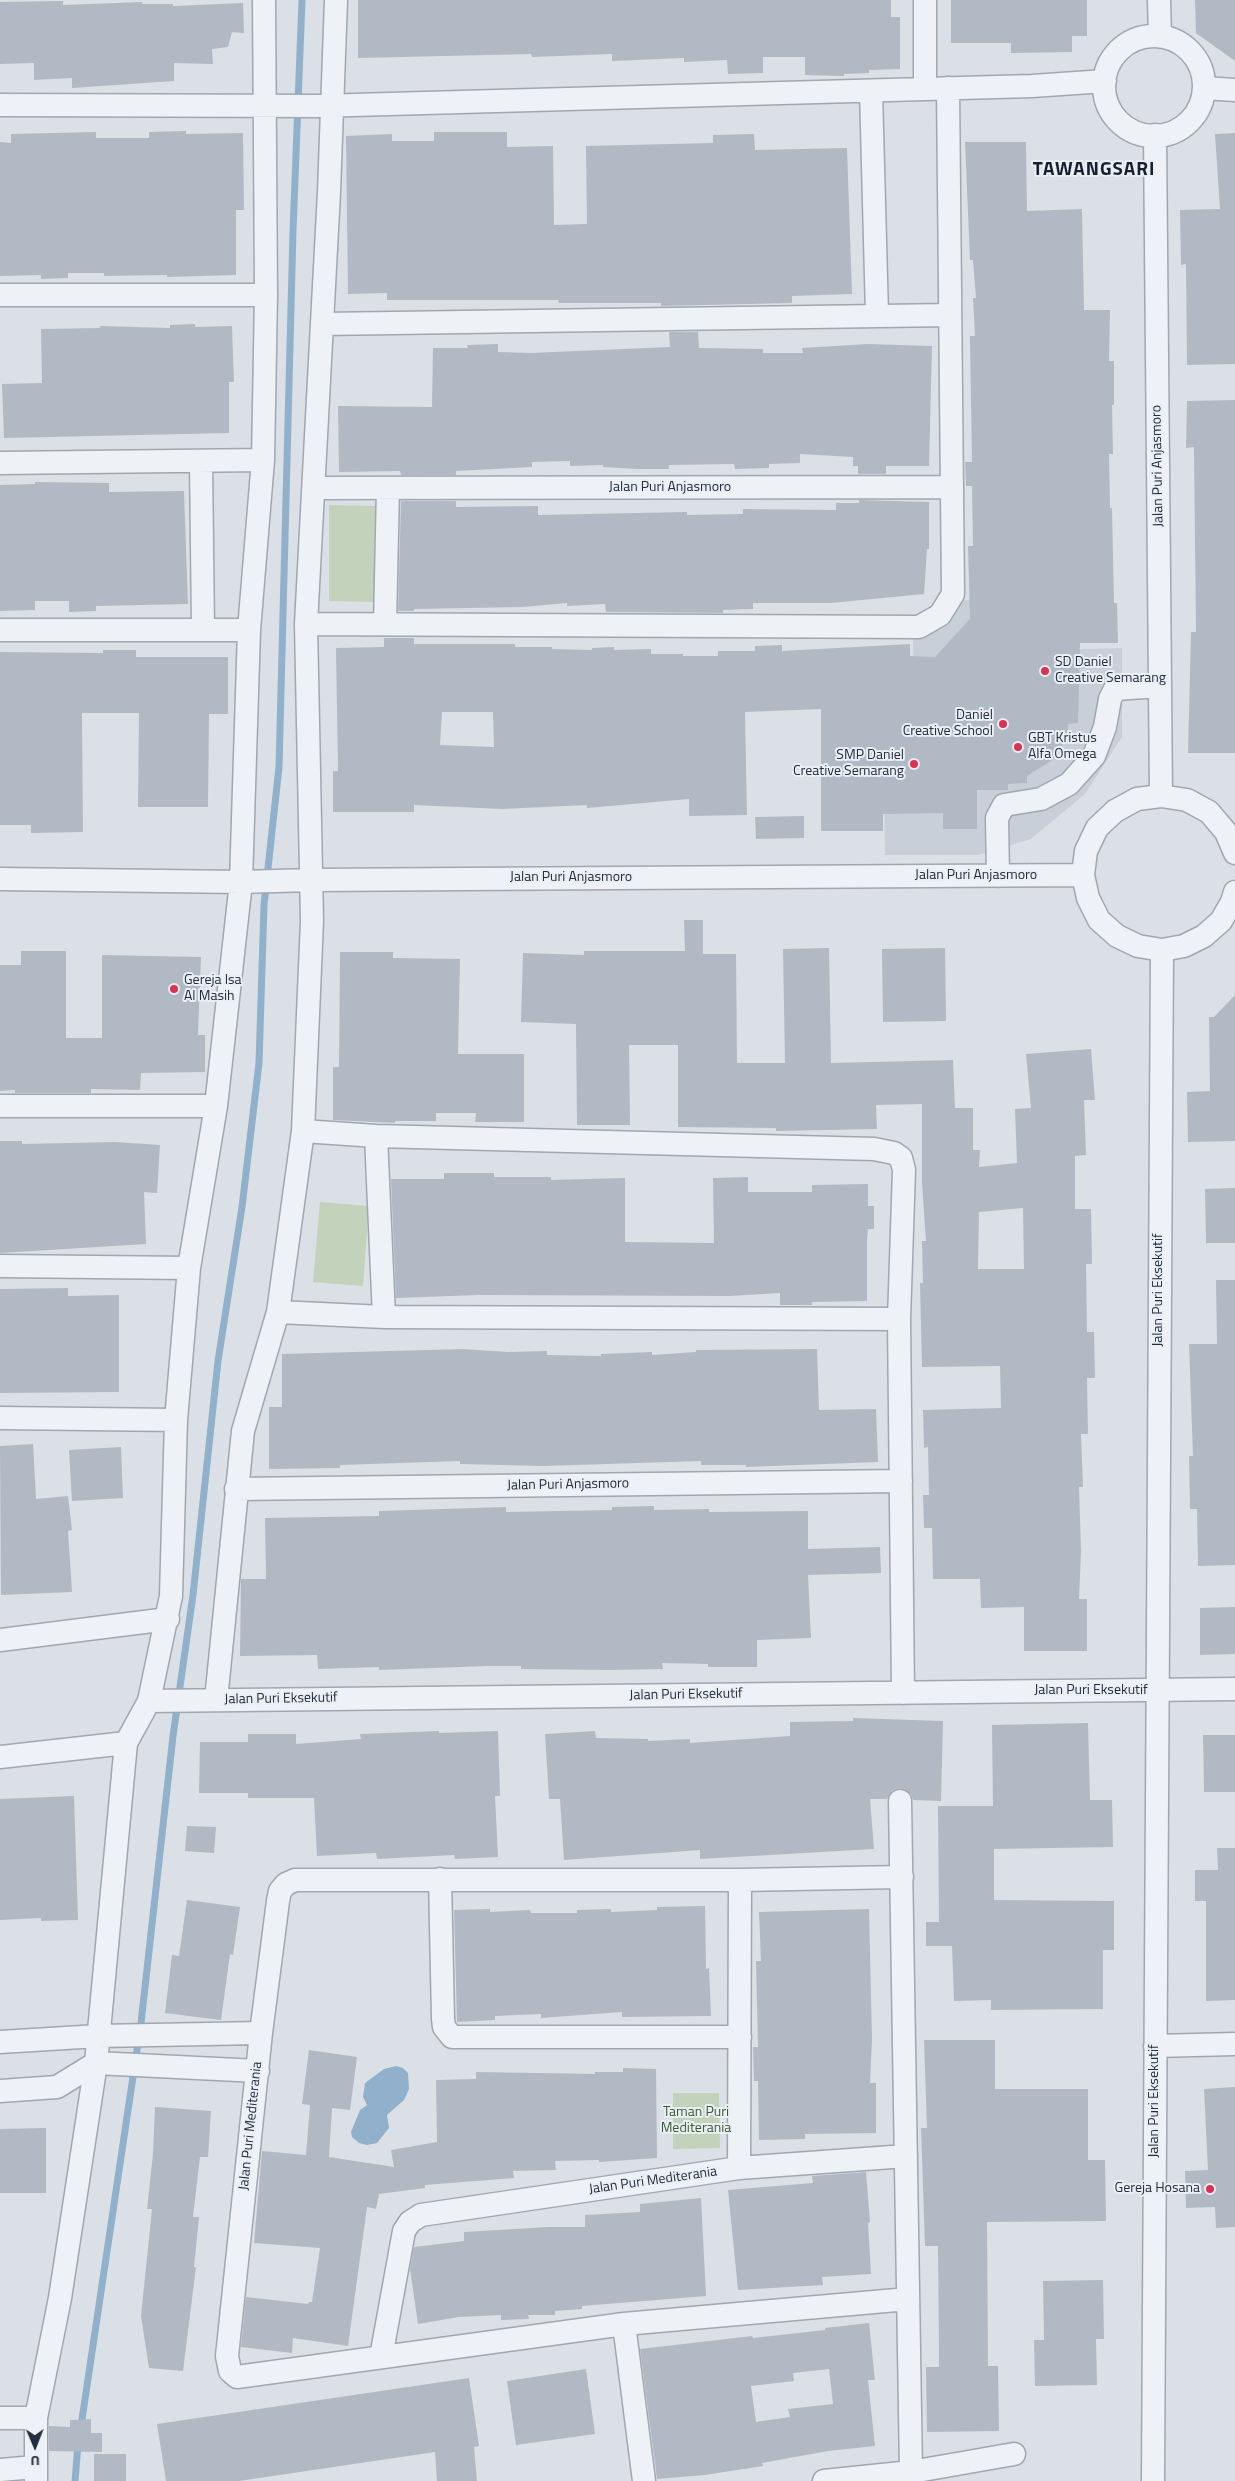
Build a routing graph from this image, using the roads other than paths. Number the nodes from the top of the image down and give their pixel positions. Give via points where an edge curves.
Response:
1 (264, 0) edge
2 (336, 0) edge
3 (925, 0) edge
4 (1159, 0) edge
5 (1160, 36) junction
6 (1104, 81) junction
7 (948, 88) junction
8 (1204, 88) junction
9 (925, 89) junction
10 (1235, 90) edge
11 (871, 91) junction
12 (0, 105) edge
13 (272, 105) junction
14 (325, 105) junction
15 (1155, 136) junction
16 (0, 295) edge
17 (266, 295) junction
18 (950, 314) junction
19 (878, 315) junction
20 (323, 324) junction
21 (263, 460) junction
22 (201, 461) junction
23 (0, 463) edge
24 (952, 487) junction
25 (315, 488) junction
26 (388, 488) junction
27 (306, 624) junction
28 (385, 624) junction
29 (0, 630) edge
30 (203, 630) junction
31 (249, 630) junction
32 (1160, 686) junction
33 (1162, 796) junction
34 (1235, 853) edge
35 (1083, 875) junction
36 (998, 876) junction
37 (0, 878) edge
38 (304, 880) junction
39 (247, 882) junction
40 (1235, 892) edge
41 (1162, 950) junction
42 (0, 1106) edge
43 (216, 1106) junction
44 (303, 1131) junction
45 (376, 1136) junction
46 (0, 1266) edge
47 (189, 1268) junction
48 (278, 1312) junction
49 (384, 1317) junction
50 (899, 1319) junction
51 (0, 1418) edge
52 (176, 1420) junction
53 (901, 1481) junction
54 (236, 1489) junction
55 (168, 1618) junction
56 (0, 1640) edge
57 (1235, 1689) edge
58 (1156, 1691) junction
59 (903, 1693) junction
60 (149, 1700) junction
61 (211, 1700) junction
62 (126, 1743) junction
63 (0, 1758) edge
64 (900, 1801) dead end
65 (902, 1877) junction
66 (440, 1879) junction
67 (740, 1880) junction
68 (261, 2033) junction
69 (98, 2036) junction
70 (740, 2037) junction
71 (0, 2042) edge
72 (1235, 2044) edge
73 (1155, 2046) junction
74 (96, 2063) junction
75 (258, 2071) junction
76 (0, 2091) edge
77 (906, 2156) junction
78 (739, 2168) junction
79 (908, 2299) junction
80 (624, 2324) junction
81 (380, 2357) junction
82 (0, 2418) edge
83 (36, 2418) junction
84 (1014, 2454) dead end
85 (0, 2470) edge
86 (911, 2472) junction
87 (35, 2474) edge
88 (644, 2481) edge
89 (824, 2481) edge
90 (1153, 2481) edge

1 - 13 street
2 - 14 street
3 - 9 street
4 - 5 street
5 - 6 street via 1144,37 1129,43 1108,66
5 - 8 street via 1187,48 1197,59 1203,73
6 - 7 street
6 - 15 street via 1109,108 1117,120 1128,129
7 - 9 street
7 - 18 street
8 - 10 street
8 - 15 street via 1202,103 1194,116 1170,133
9 - 11 street
11 - 14 street
11 - 19 street
12 - 13 street
13 - 14 street
13 - 17 street
14 - 20 street
15 - 32 street, Jalan Puri Anjasmoro
16 - 17 street
17 - 21 street
18 - 19 street
18 - 24 street
19 - 20 street
20 - 25 street
21 - 22 street
21 - 31 street
22 - 23 street
22 - 30 street
24 - 26 street, Jalan Puri Anjasmoro
24 - 28 street via 952,594 940,615 918,627
25 - 26 street, Jalan Puri Anjasmoro
25 - 27 street
26 - 28 street
27 - 28 street
27 - 38 street
29 - 30 street
30 - 31 street
31 - 39 street
32 - 33 street, Jalan Puri Anjasmoro
32 - 36 street via 1115,689 1094,756 1069,784 1041,799 1004,805 997,818
33 - 34 street via 1186,800 1209,812 1226,832
33 - 35 street via 1137,799 1115,811 1097,828 1086,851
35 - 36 street, Jalan Puri Anjasmoro
35 - 41 street via 1088,898 1099,920 1116,936 1138,946
36 - 38 street, Jalan Puri Anjasmoro
37 - 39 street, Jalan Puri Anjasmoro
38 - 39 street, Jalan Puri Anjasmoro
38 - 44 street via 312,921
39 - 43 street
40 - 41 street via 1221,921 1204,936 1184,946
41 - 58 street, Jalan Puri Eksekutif
42 - 43 street
43 - 47 street
44 - 45 street
44 - 48 street
45 - 49 street
45 - 50 street via 874,1149 894,1153 901,1158 904,1170
46 - 47 street
47 - 52 street
48 - 49 street
48 - 54 street via 243,1431
49 - 50 street
50 - 53 street
51 - 52 street
52 - 55 street
53 - 54 street, Jalan Puri Anjasmoro
53 - 59 street
54 - 61 street
55 - 56 street
55 - 60 street
57 - 58 street, Jalan Puri Eksekutif
58 - 59 street, Jalan Puri Eksekutif
58 - 73 street, Jalan Puri Eksekutif
59 - 61 street, Jalan Puri Eksekutif
60 - 61 street, Jalan Puri Eksekutif
60 - 62 street
62 - 63 street
62 - 69 street
64 - 65 street
65 - 67 street, Jalan Puri Mediterania
65 - 77 street
66 - 67 street, Jalan Puri Mediterania
66 - 68 street, Jalan Puri Mediterania via 295,1880 286,1884 278,1901
66 - 70 street via 443,2019 444,2027 452,2037
67 - 70 street
68 - 69 street
68 - 75 street, Jalan Puri Mediterania
69 - 71 street
69 - 74 street
70 - 78 street
72 - 73 street
73 - 90 street, Jalan Puri Eksekutif
74 - 75 street
74 - 76 street via 57,2086
74 - 83 street via 60,2298
75 - 81 street, Jalan Puri Mediterania via 226,2356 228,2368 237,2376
77 - 78 street, Jalan Puri Mediterania
77 - 79 street
78 - 81 street, Jalan Puri Mediterania via 414,2218 402,2238
79 - 80 street, Jalan Puri Mediterania
79 - 86 street
80 - 81 street, Jalan Puri Mediterania
80 - 88 street
82 - 83 street
83 - 87 street
84 - 86 street
85 - 87 street
86 - 89 street

